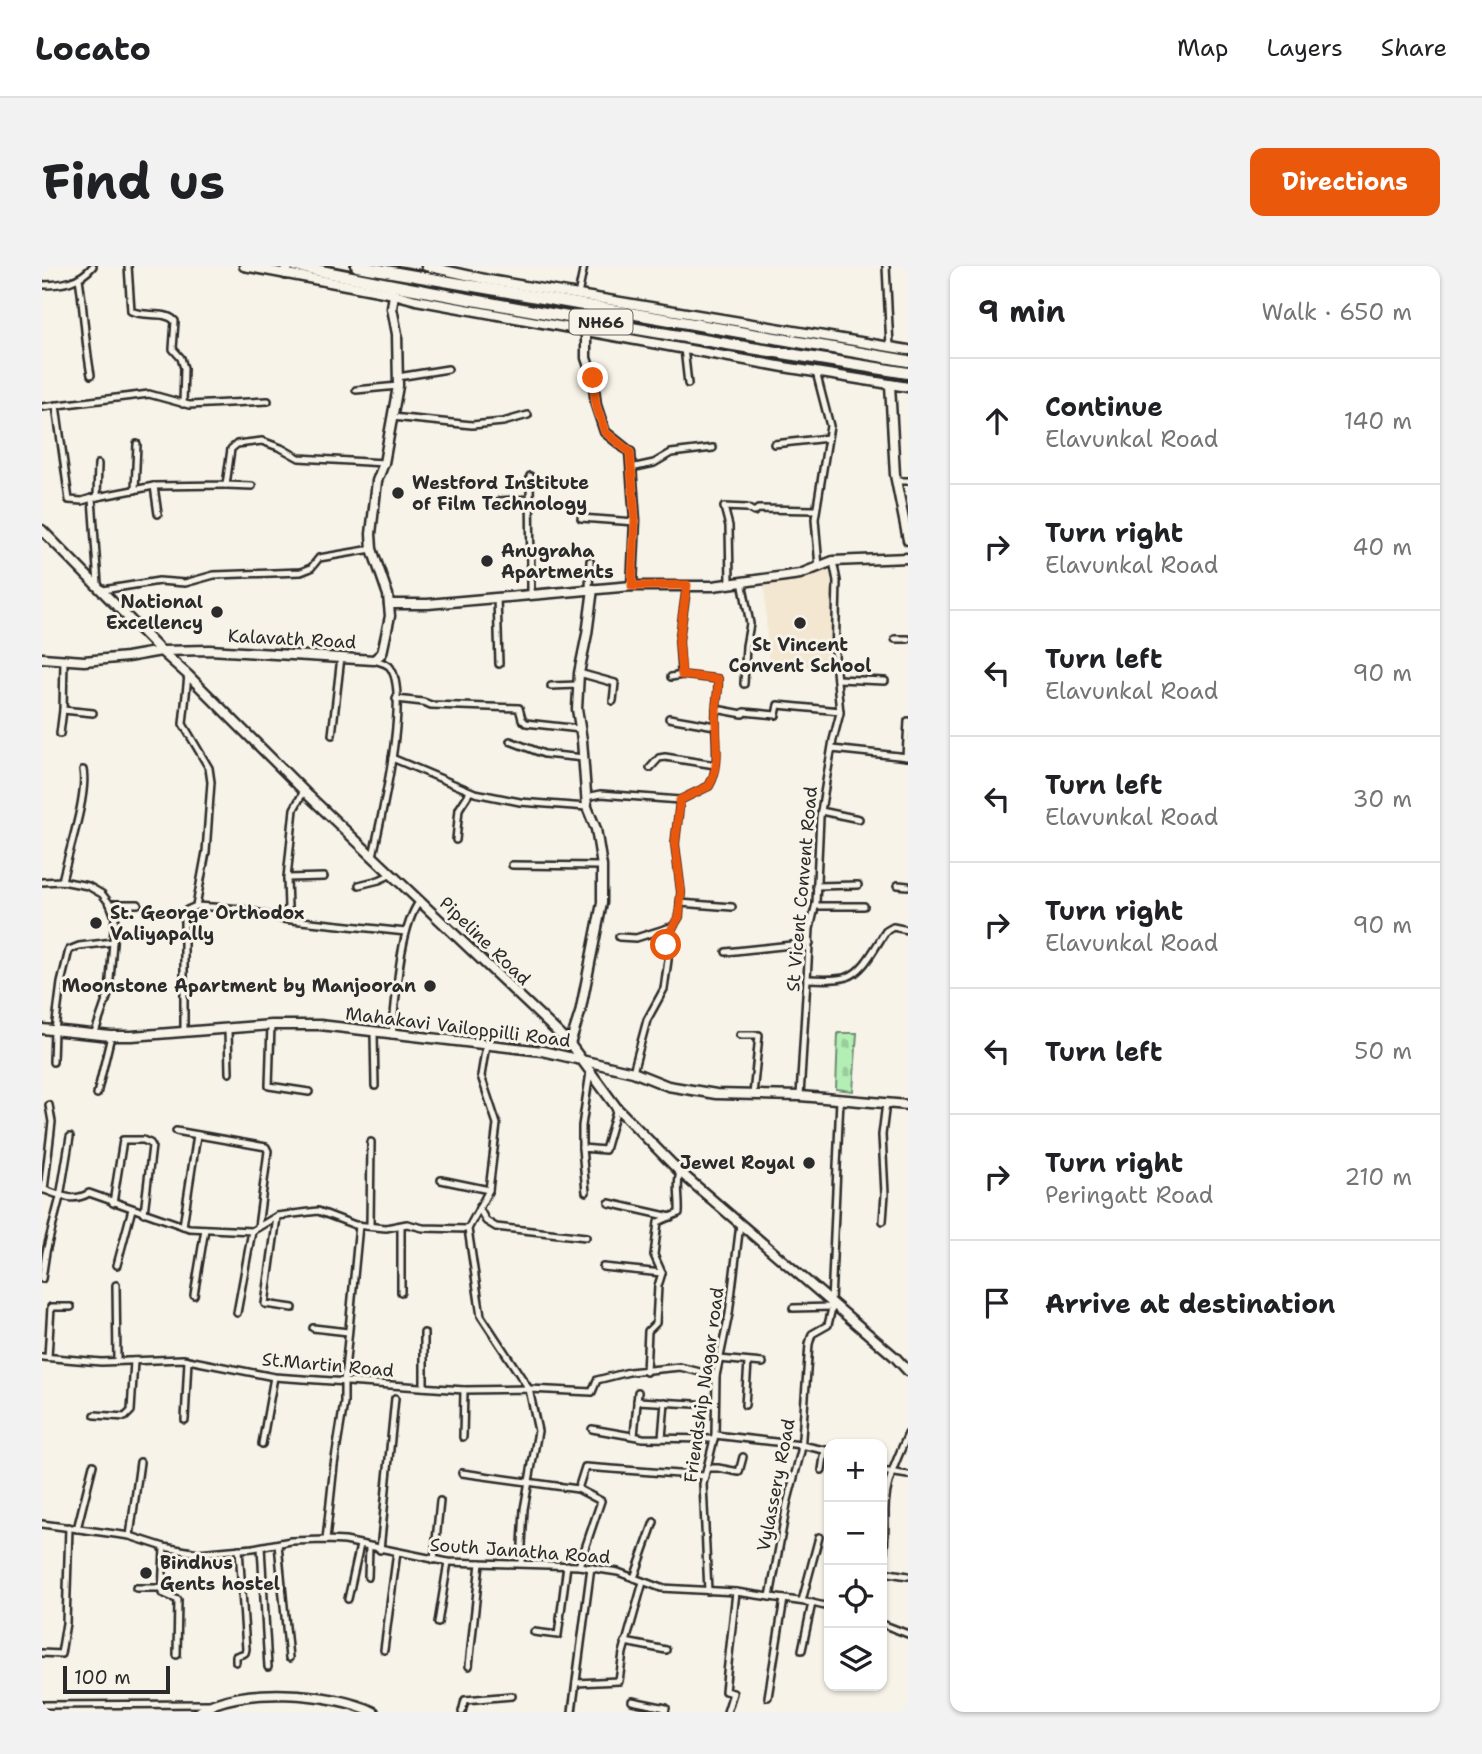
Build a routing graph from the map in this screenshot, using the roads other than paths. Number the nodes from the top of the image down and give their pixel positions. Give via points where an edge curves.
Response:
1 (93, 266) edge
2 (128, 266) edge
3 (244, 266) edge
4 (357, 266) edge
5 (426, 266) edge
6 (584, 266) edge
7 (886, 266) edge
8 (290, 268) edge
9 (79, 278) junction
10 (42, 285) edge
11 (394, 293) junction
12 (574, 299) junction
13 (567, 316) junction
14 (586, 330) junction
15 (755, 330) junction
16 (890, 347) junction
17 (684, 348) junction
18 (908, 350) edge
19 (908, 361) edge
20 (448, 369) dead end
21 (816, 372) junction
22 (908, 373) edge
23 (91, 375) dead end
24 (398, 381) junction
25 (688, 384) dead end
26 (890, 384) junction
27 (908, 387) edge
28 (356, 390) dead end
29 (268, 401) dead end
30 (183, 404) junction
31 (56, 405) junction
32 (42, 407) edge
33 (528, 415) dead end
34 (392, 417) junction
35 (828, 438) junction
36 (137, 444) dead end
37 (774, 444) dead end
38 (713, 448) dead end
39 (384, 463) junction
40 (98, 464) dead end
41 (631, 468) junction
42 (530, 476) dead end
43 (896, 481) junction
44 (908, 481) edge
45 (226, 485) junction
46 (154, 486) junction
47 (252, 486) dead end
48 (135, 490) junction
49 (94, 498) junction
50 (530, 499) junction
51 (499, 501) dead end
52 (816, 510) junction
53 (158, 514) dead end
54 (580, 518) dead end
55 (635, 522) junction
56 (42, 530) edge
57 (908, 540) edge
58 (372, 549) junction
59 (908, 558) edge
60 (590, 561) dead end
61 (833, 561) junction
62 (819, 567) junction
63 (742, 581) junction
64 (730, 583) junction
65 (687, 585) junction
66 (632, 586) junction
67 (101, 587) junction
68 (591, 589) junction
69 (531, 593) junction
70 (497, 597) junction
71 (389, 604) junction
72 (895, 639) dead end
73 (908, 639) edge
74 (160, 651) junction
75 (341, 657) junction
76 (42, 658) edge
77 (64, 660) junction
78 (374, 660) junction
79 (499, 664) dead end
80 (579, 673) junction
81 (188, 675) junction
82 (682, 675) junction
83 (671, 677) dead end
84 (837, 679) junction
85 (885, 681) dead end
86 (744, 684) dead end
87 (578, 685) junction
88 (551, 686) dead end
89 (396, 699) junction
90 (613, 701) dead end
91 (716, 709) junction
92 (63, 710) junction
93 (840, 711) junction
94 (93, 713) dead end
95 (669, 718) dead end
96 (908, 722) edge
97 (715, 726) junction
98 (580, 729) junction
99 (60, 734) dead end
100 (332, 735) dead end
101 (510, 741) dead end
102 (832, 749) junction
103 (907, 757) edge
104 (392, 758) junction
105 (584, 758) junction
106 (715, 765) junction
107 (650, 768) dead end
108 (83, 770) dead end
109 (304, 791) junction
110 (470, 792) junction
111 (586, 797) junction
112 (680, 800) junction
113 (587, 807) junction
114 (821, 811) junction
115 (859, 819) dead end
116 (456, 840) dead end
117 (373, 856) junction
118 (512, 865) dead end
119 (602, 866) junction
120 (392, 874) junction
121 (324, 877) dead end
122 (287, 878) junction
123 (62, 881) junction
124 (42, 882) edge
125 (359, 885) dead end
126 (858, 885) dead end
127 (898, 885) dead end
128 (817, 886) junction
129 (908, 886) edge
130 (420, 901) junction
131 (680, 903) junction
132 (110, 904) junction
133 (138, 904) dead end
134 (196, 906) junction
135 (816, 906) junction
136 (864, 906) dead end
137 (732, 908) dead end
138 (282, 919) junction
139 (671, 927) junction
140 (908, 930) edge
141 (406, 932) junction
142 (619, 937) dead end
143 (113, 942) junction
144 (810, 943) junction
145 (726, 953) dead end
146 (807, 979) junction
147 (271, 1026) junction
148 (42, 1029) edge
149 (54, 1030) junction
150 (228, 1030) junction
151 (184, 1032) junction
152 (374, 1032) junction
153 (94, 1035) junction
154 (392, 1035) junction
155 (740, 1035) dead end
156 (111, 1036) junction
157 (570, 1044) junction
158 (485, 1045) junction
159 (583, 1059) junction
160 (53, 1062) dead end
161 (590, 1072) junction
162 (633, 1072) junction
163 (229, 1073) dead end
164 (375, 1086) dead end
165 (309, 1093) dead end
166 (97, 1094) dead end
167 (753, 1095) junction
168 (800, 1096) junction
169 (840, 1100) junction
170 (886, 1103) junction
171 (50, 1105) dead end
172 (908, 1105) edge
173 (617, 1108) junction
174 (176, 1131) dead end
175 (197, 1135) junction
176 (70, 1137) dead end
177 (371, 1142) dead end
178 (582, 1148) junction
179 (680, 1172) junction
180 (441, 1180) dead end
181 (43, 1189) edge
182 (489, 1190) junction
183 (586, 1192) dead end
184 (60, 1197) junction
185 (113, 1203) junction
186 (609, 1203) dead end
187 (132, 1209) junction
188 (479, 1209) junction
189 (144, 1213) junction
190 (277, 1216) junction
191 (671, 1217) junction
192 (883, 1222) dead end
193 (740, 1224) junction
194 (359, 1225) junction
195 (183, 1226) junction
196 (370, 1226) junction
197 (401, 1226) junction
198 (205, 1229) junction
199 (255, 1229) junction
200 (468, 1229) junction
201 (586, 1237) dead end
202 (117, 1265) dead end
203 (603, 1267) dead end
204 (662, 1273) junction
205 (42, 1279) edge
206 (116, 1285) dead end
207 (401, 1292) dead end
208 (194, 1296) dead end
209 (832, 1305) junction
210 (72, 1307) dead end
211 (293, 1308) dead end
212 (793, 1308) dead end
213 (237, 1313) dead end
214 (313, 1328) dead end
215 (348, 1332) junction
216 (424, 1333) dead end
217 (45, 1357) edge
218 (719, 1359) junction
219 (188, 1360) junction
220 (134, 1361) junction
221 (117, 1362) junction
222 (748, 1363) junction
223 (764, 1363) dead end
224 (908, 1371) edge
225 (646, 1372) junction
226 (716, 1376) junction
227 (274, 1377) junction
228 (344, 1381) junction
229 (424, 1387) junction
230 (529, 1389) junction
231 (464, 1390) junction
232 (638, 1392) dead end
233 (395, 1398) dead end
234 (637, 1401) junction
235 (665, 1402) junction
236 (714, 1405) junction
237 (745, 1405) dead end
238 (95, 1415) dead end
239 (184, 1420) dead end
240 (592, 1429) dead end
241 (908, 1434) edge
242 (634, 1436) junction
243 (463, 1437) dead end
244 (714, 1437) junction
245 (663, 1438) junction
246 (262, 1444) dead end
247 (801, 1445) junction
248 (824, 1450) edge
249 (743, 1457) dead end
250 (824, 1460) edge
251 (140, 1462) dead end
252 (93, 1465) dead end
253 (707, 1468) junction
254 (821, 1470) dead end
255 (887, 1472) edge
256 (891, 1472) junction
257 (462, 1473) dead end
258 (908, 1475) edge
259 (705, 1476) junction
260 (529, 1482) junction
261 (578, 1489) junction
262 (440, 1501) dead end
263 (654, 1522) dead end
264 (42, 1524) edge
265 (69, 1527) junction
266 (77, 1529) junction
267 (130, 1536) junction
268 (819, 1537) dead end
269 (326, 1540) junction
270 (278, 1544) junction
271 (360, 1545) junction
272 (164, 1547) junction
273 (261, 1547) junction
274 (369, 1547) junction
275 (239, 1549) junction
276 (380, 1550) junction
277 (397, 1552) junction
278 (435, 1560) junction
279 (448, 1562) junction
280 (480, 1563) junction
281 (521, 1563) junction
282 (567, 1565) junction
283 (884, 1565) edge
284 (579, 1566) junction
285 (590, 1567) junction
286 (887, 1573) edge
287 (908, 1576) edge
288 (368, 1577) dead end
289 (634, 1578) junction
290 (643, 1582) junction
291 (136, 1588) dead end
292 (163, 1588) junction
293 (708, 1591) junction
294 (736, 1592) junction
295 (770, 1597) junction
296 (348, 1599) dead end
297 (784, 1599) junction
298 (802, 1601) junction
299 (812, 1603) junction
300 (824, 1606) edge
301 (438, 1623) dead end
302 (887, 1626) edge
303 (534, 1632) dead end
304 (908, 1634) edge
305 (625, 1642) junction
306 (384, 1650) dead end
307 (666, 1650) dead end
308 (802, 1650) dead end
309 (42, 1653) edge
310 (177, 1655) dead end
311 (289, 1658) dead end
312 (236, 1662) dead end
313 (469, 1666) dead end
314 (268, 1667) dead end
315 (576, 1683) junction
316 (512, 1696) dead end
317 (768, 1696) dead end
318 (632, 1701) dead end
319 (210, 1704) junction
320 (42, 1705) edge
321 (61, 1709) edge
322 (199, 1712) edge
323 (374, 1712) edge
324 (462, 1712) edge
325 (572, 1712) edge
326 (665, 1712) edge
327 (727, 1712) edge

1 - 9 street
2 - 30 street via 131,311 166,315 175,321 173,349 184,368
3 - 8 street
4 - 12 highway, NH66
5 - 12 street
6 - 12 street
7 - 16 street
8 - 11 street
8 - 13 highway, NH66
9 - 10 street
9 - 23 street
11 - 14 street
11 - 24 street, Kalavath Road
12 - 13 highway
12 - 15 highway, NH66
13 - 22 highway, NH66
14 - 17 street
14 - 41 street via 586,358 596,405 605,432 630,452
15 - 16 street
15 - 19 highway, NH66
16 - 18 street
17 - 21 street
17 - 25 street
20 - 24 street
21 - 26 street
21 - 35 street via 830,426
24 - 28 street
24 - 34 street, Kalavath Road
26 - 27 street
26 - 43 street
29 - 30 street
30 - 31 street via 149,394
31 - 32 street
31 - 49 street via 69,500
33 - 34 street via 472,425
34 - 39 street, Kalavath Road
35 - 37 street
35 - 52 street
36 - 48 street
38 - 41 street via 671,453
39 - 45 street via 299,458 271,443 248,442 230,449
39 - 58 street, Kalavath Road via 372,512
40 - 49 street
41 - 55 street
42 - 50 street
43 - 44 street
43 - 57 street
45 - 46 street
45 - 47 street
46 - 48 street
46 - 53 street
48 - 49 street
49 - 67 street
50 - 51 street
50 - 69 street
52 - 62 street
52 - 64 street via 754,512 724,507
54 - 55 street
55 - 66 street
56 - 67 street, Pipeline Road
58 - 67 street via 319,558 301,572 214,575 185,583
58 - 71 street, Kalavath Road
59 - 61 street
60 - 68 street
61 - 62 street
61 - 84 street, St Vicent Convent Road
62 - 63 street via 800,575
63 - 64 street
63 - 86 street via 750,624
64 - 65 street
65 - 66 street
65 - 82 street via 679,641
66 - 68 street
67 - 74 street, Pipeline Road
68 - 69 street
68 - 80 street
69 - 70 street
70 - 71 street
70 - 79 street
71 - 78 street, Kalavath Road via 387,637 382,653
72 - 73 street
74 - 75 street, Kalavath Road
74 - 77 street, Kalavath Road
74 - 81 street, Pipeline Road
75 - 78 street, Kalavath Road
75 - 100 street
76 - 77 street, Kalavath Road
77 - 92 street
78 - 89 street via 390,667
80 - 87 street
80 - 90 street via 615,683
81 - 109 street, Pipeline Road
81 - 134 street via 183,724 209,768 211,782
82 - 83 street
82 - 91 street via 718,679
84 - 85 street
84 - 93 street, St Vicent Convent Road
87 - 88 street
87 - 98 street
89 - 98 street via 520,708 526,723
89 - 104 street
91 - 93 street via 776,715 778,705
91 - 97 street
92 - 94 street
92 - 99 street
93 - 102 street, St Vicent Convent Road
95 - 97 street
96 - 103 street
97 - 106 street
98 - 105 street
101 - 105 street via 544,754
102 - 103 street
102 - 114 street, St Vicent Convent Road
104 - 110 street
104 - 117 street
105 - 111 street
106 - 107 street via 665,757
106 - 112 street via 709,786
108 - 123 street via 81,806
109 - 117 street, Pipeline Road
109 - 122 street via 294,809
110 - 113 street via 520,802
110 - 116 street via 459,809
111 - 112 street
111 - 113 street
112 - 131 street via 675,844
113 - 119 street
114 - 115 street
114 - 128 street, St Vicent Convent Road
117 - 120 street, Pipeline Road
118 - 119 street
119 - 157 street via 602,903
120 - 125 street
120 - 130 street, Pipeline Road
121 - 122 street
122 - 138 street via 288,908
123 - 124 street
123 - 132 street via 88,886
126 - 128 street
127 - 129 street
128 - 135 street, St Vicent Convent Road
130 - 141 street
130 - 157 street, Pipeline Road
131 - 137 street
131 - 139 street via 677,923
132 - 133 street
132 - 143 street via 115,917
134 - 138 street via 243,909
134 - 151 street via 184,917
135 - 136 street
135 - 144 street, St Vicent Convent Road
138 - 141 street
139 - 142 street via 636,938
139 - 162 street via 664,989 647,1020
140 - 146 street via 886,931 851,976
141 - 154 street
143 - 149 street via 69,950
143 - 153 street via 109,992
144 - 145 street
144 - 146 street, St Vicent Convent Road
146 - 168 street, St Vicent Convent Road
147 - 150 street, Mahakavi Vailoppilli Road
147 - 152 street, Mahakavi Vailoppilli Road via 320,1025
147 - 165 street via 269,1086
148 - 149 street, Mahakavi Vailoppilli Road
149 - 153 street, Mahakavi Vailoppilli Road
149 - 160 street
150 - 151 street, Mahakavi Vailoppilli Road
150 - 163 street
151 - 156 street, Mahakavi Vailoppilli Road
152 - 154 street, Mahakavi Vailoppilli Road
152 - 164 street
153 - 156 street, Mahakavi Vailoppilli Road
154 - 158 street, Mahakavi Vailoppilli Road
155 - 167 street via 759,1035
156 - 166 street
157 - 159 street, Pipeline Road
158 - 159 street, Mahakavi Vailoppilli Road
158 - 182 street via 481,1076 497,1124
159 - 161 street, Pipeline Road
159 - 162 street, Mahakavi Vailoppilli Road
161 - 173 street, Pipeline Road
161 - 178 street
162 - 167 street, Mahakavi Vailoppilli Road via 682,1089
167 - 168 street, Mahakavi Vailoppilli Road
168 - 169 street, Mahakavi Vailoppilli Road
169 - 170 street, Mahakavi Vailoppilli Road
169 - 209 street
170 - 172 street, Mahakavi Vailoppilli Road
170 - 192 street
171 - 181 street
173 - 178 street via 605,1150
173 - 179 street, Pipeline Road
174 - 175 street
175 - 195 street
175 - 199 street via 265,1147 268,1152
176 - 184 street
177 - 196 street
178 - 183 street
179 - 191 street via 678,1213
179 - 193 street, Pipeline Road
180 - 182 street
181 - 184 street
182 - 188 street
184 - 185 street via 79,1199 89,1194
184 - 205 street
185 - 187 street
185 - 189 street via 123,1139 142,1140 152,1146
186 - 191 street
187 - 189 street
187 - 202 street
188 - 200 street
188 - 201 street via 496,1227
189 - 195 street
190 - 194 street via 318,1211
190 - 199 street
190 - 211 street via 265,1304
191 - 204 street via 658,1222 656,1230 654,1255
193 - 209 street, Pipeline Road
193 - 218 street, Friendship Nagar road
194 - 196 street
194 - 215 street
195 - 198 street
196 - 197 street
197 - 200 street
197 - 207 street
198 - 199 street
198 - 208 street
199 - 213 street
200 - 230 street via 481,1316
203 - 204 street
204 - 225 street via 656,1323 648,1331
206 - 221 street
209 - 212 street
209 - 224 street, Pipeline Road
209 - 247 street, Vylassery Road via 828,1325 812,1334 809,1344
210 - 217 street via 51,1307
214 - 215 street
215 - 228 street
216 - 229 street
217 - 221 street, St.Martin Road
218 - 222 street
218 - 226 street, Friendship Nagar road
219 - 220 street, St.Martin Road
219 - 227 street, St.Martin Road
219 - 239 street
220 - 221 street, St.Martin Road
220 - 238 street via 131,1411 125,1417
222 - 223 street
222 - 237 street
225 - 226 street via 680,1367
225 - 230 street, St.Martin Road via 629,1371 597,1380 592,1392
226 - 236 street, Friendship Nagar road
227 - 228 street, St.Martin Road
227 - 246 street
228 - 229 street, St.Martin Road
228 - 269 street
229 - 231 street, St.Martin Road
230 - 231 street, St.Martin Road
230 - 260 street via 538,1431
231 - 243 street
232 - 234 street
233 - 276 street
234 - 235 street
234 - 242 street
235 - 236 street
235 - 245 street
236 - 244 street, Friendship Nagar road
240 - 242 street
241 - 256 street
242 - 245 street
244 - 245 street
244 - 247 street
244 - 253 street, Friendship Nagar road
247 - 248 street
247 - 295 street, Vylassery Road
249 - 253 street via 739,1472
250 - 254 street
251 - 267 street
252 - 266 street
253 - 259 street, Friendship Nagar road
255 - 256 street
256 - 258 street
256 - 283 street
257 - 260 street
259 - 261 street via 585,1468
259 - 293 street, Friendship Nagar road
260 - 261 street
260 - 281 street
261 - 284 street via 601,1501
262 - 278 street
263 - 289 street
264 - 265 street, South Janatha Road
265 - 266 street, South Janatha Road
265 - 309 street via 61,1654
266 - 267 street, South Janatha Road
267 - 272 street, South Janatha Road
268 - 298 street
269 - 270 street, South Janatha Road
269 - 271 street, South Janatha Road
270 - 273 street, South Janatha Road
270 - 311 street
271 - 274 street, South Janatha Road
271 - 296 street
272 - 275 street, South Janatha Road via 198,1553
272 - 292 street
273 - 275 street, South Janatha Road
273 - 314 street
274 - 276 street, South Janatha Road
274 - 288 street
275 - 312 street via 246,1649 236,1656
276 - 277 street, South Janatha Road
277 - 278 street, South Janatha Road
277 - 306 street
278 - 279 street, South Janatha Road
279 - 280 street, South Janatha Road
279 - 301 street
280 - 281 street, South Janatha Road
280 - 313 street
281 - 282 street, South Janatha Road
282 - 284 street, South Janatha Road
282 - 303 street via 558,1635
284 - 285 street, South Janatha Road
285 - 289 street, South Janatha Road
285 - 315 street
286 - 287 street
289 - 290 street, South Janatha Road
290 - 293 street, South Janatha Road
290 - 305 street
291 - 292 street
292 - 310 street via 162,1594 178,1600
293 - 294 street, South Janatha Road
294 - 295 street, South Janatha Road
294 - 327 street via 725,1691 733,1693
295 - 297 street, South Janatha Road
297 - 298 street, South Janatha Road
297 - 317 street
298 - 299 street, South Janatha Road
299 - 300 street, South Janatha Road
299 - 308 street
302 - 304 street
305 - 307 street
305 - 315 street via 619,1681
315 - 325 street
316 - 324 street via 465,1700
318 - 326 street via 666,1708
319 - 321 street
319 - 322 street
319 - 323 street via 265,1694 326,1698
320 - 321 street

